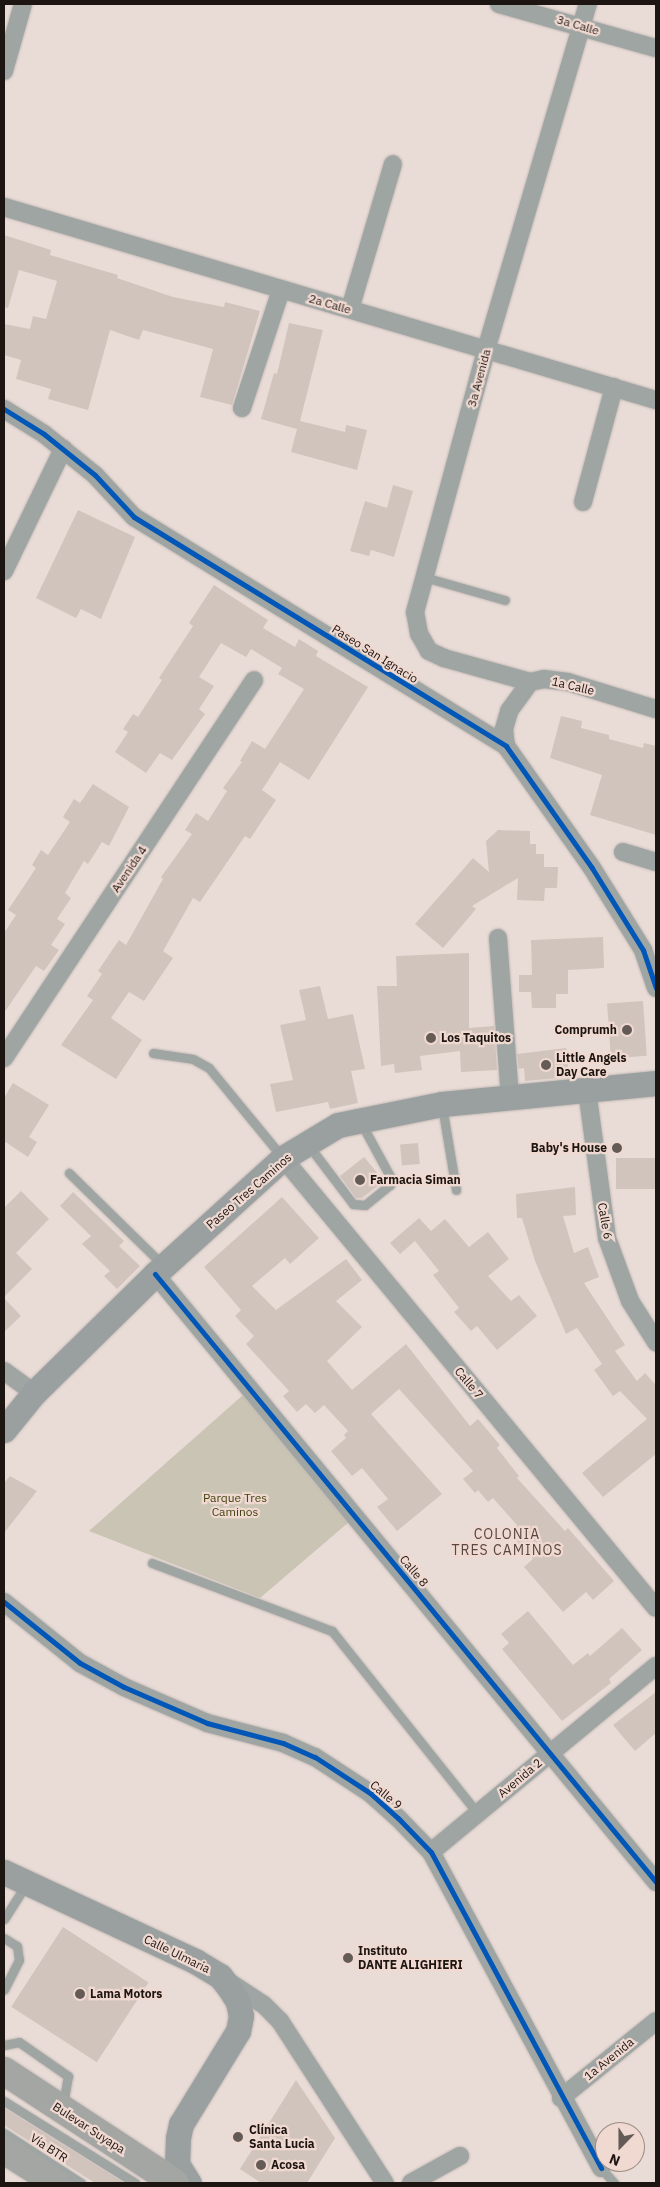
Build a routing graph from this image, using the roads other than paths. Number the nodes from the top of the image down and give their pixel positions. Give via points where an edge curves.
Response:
1 (23, 4) edge
2 (499, 4) edge
3 (588, 4) edge
4 (582, 26) junction
5 (656, 48) edge
6 (4, 71) edge
7 (393, 164) dead end
8 (4, 207) edge
9 (282, 290) junction
10 (350, 310) junction
11 (486, 350) junction
12 (614, 387) junction
13 (656, 400) edge
14 (242, 408) dead end
15 (4, 409) edge
16 (63, 449) junction
17 (583, 502) dead end
18 (4, 571) edge
19 (424, 577) junction
20 (505, 600) dead end
21 (254, 680) dead end
22 (530, 682) junction
23 (656, 709) edge
24 (506, 746) junction
25 (623, 852) dead end
26 (656, 862) edge
27 (498, 938) dead end
28 (656, 988) edge
29 (153, 1053) dead end
30 (4, 1058) edge
31 (656, 1083) edge
32 (588, 1090) junction
33 (510, 1097) junction
34 (442, 1104) junction
35 (360, 1120) junction
36 (307, 1144) junction
37 (283, 1158) junction
38 (69, 1173) dead end
39 (456, 1190) dead end
40 (159, 1270) junction
41 (656, 1342) edge
42 (4, 1371) edge
43 (34, 1393) junction
44 (4, 1430) edge
45 (152, 1563) dead end
46 (4, 1602) edge
47 (656, 1608) edge
48 (656, 1666) edge
49 (551, 1753) junction
50 (478, 1814) junction
51 (431, 1852) junction
52 (4, 1872) edge
53 (656, 1882) edge
54 (27, 1883) junction
55 (4, 1919) edge
56 (4, 1938) edge
57 (220, 1976) junction
58 (4, 1989) edge
59 (656, 2021) edge
60 (4, 2046) edge
61 (4, 2071) edge
62 (561, 2098) junction
63 (4, 2101) edge
64 (62, 2110) junction
65 (4, 2133) edge
66 (4, 2150) edge
67 (460, 2156) dead end
68 (595, 2158) edge
69 (604, 2172) edge
70 (56, 2183) edge
71 (81, 2183) edge
72 (135, 2183) edge
73 (175, 2183) edge
74 (189, 2183) edge
75 (385, 2183) edge
76 (411, 2183) edge
77 (614, 2183) edge

1 - 6 street
2 - 4 street, 3a Calle
3 - 4 street, 3a Avenida
4 - 5 street, 3a Calle
4 - 11 street, 3a Avenida
7 - 10 street
8 - 9 street, 2a Calle
9 - 10 street, 2a Calle
9 - 14 street
10 - 11 street, 2a Calle
11 - 12 street, 2a Calle
11 - 19 street, 3a Avenida
12 - 13 street, 2a Calle
12 - 17 street
15 - 16 street, Paseo San Ignacio
16 - 18 street
16 - 24 street, Paseo San Ignacio via 94,475 134,517
19 - 20 lane
19 - 22 street, 3a Avenida via 415,612 419,634 429,651
21 - 30 street, Avenida 4
22 - 23 street, 1a Calle via 568,682
22 - 24 street via 508,711 504,729
24 - 28 street, Paseo San Ignacio via 592,868 643,950
25 - 26 street
27 - 33 street
29 - 37 lane via 192,1059 209,1068
31 - 32 street, Paseo Tres Caminos
32 - 33 street, Paseo Tres Caminos
32 - 41 street, Calle 6 via 607,1238 630,1301
33 - 34 street, Paseo Tres Caminos
34 - 35 street, Paseo Tres Caminos
34 - 39 lane
35 - 36 street, Paseo Tres Caminos via 338,1124
35 - 36 lane via 392,1180 365,1205 353,1204
36 - 37 street, Paseo Tres Caminos
37 - 40 street, Paseo Tres Caminos
37 - 47 street, Calle 7
38 - 40 lane
40 - 43 street, Paseo Tres Caminos
40 - 49 street, Calle 8
42 - 43 street
43 - 44 street, Paseo Tres Caminos
45 - 50 lane via 332,1631
46 - 51 street, Calle 9 via 80,1662 124,1687 206,1723 283,1743 322,1761 370,1793
48 - 49 street, Avenida 2
49 - 50 street, Avenida 2
49 - 53 street, Calle 8
50 - 51 street, Avenida 2
51 - 62 street, Calle 9
52 - 54 street, Calle Ulmaria
54 - 55 lane
54 - 57 street, Calle Ulmaria
56 - 58 lane via 17,1946 19,1960
57 - 74 street, Calle Ulmaria via 238,2002 241,2016 232,2044 181,2124 176,2157
57 - 75 street via 264,2005 280,2021
59 - 62 street, 1a Avenida
60 - 64 lane via 19,2042 68,2076
61 - 64 main road, Bulevar Suyapa
62 - 68 street, Calle 9
63 - 72 lane, Vía BTR
64 - 73 main road, Bulevar Suyapa
65 - 71 lane, Vía BTR
66 - 70 main road
67 - 76 street
69 - 77 lane

